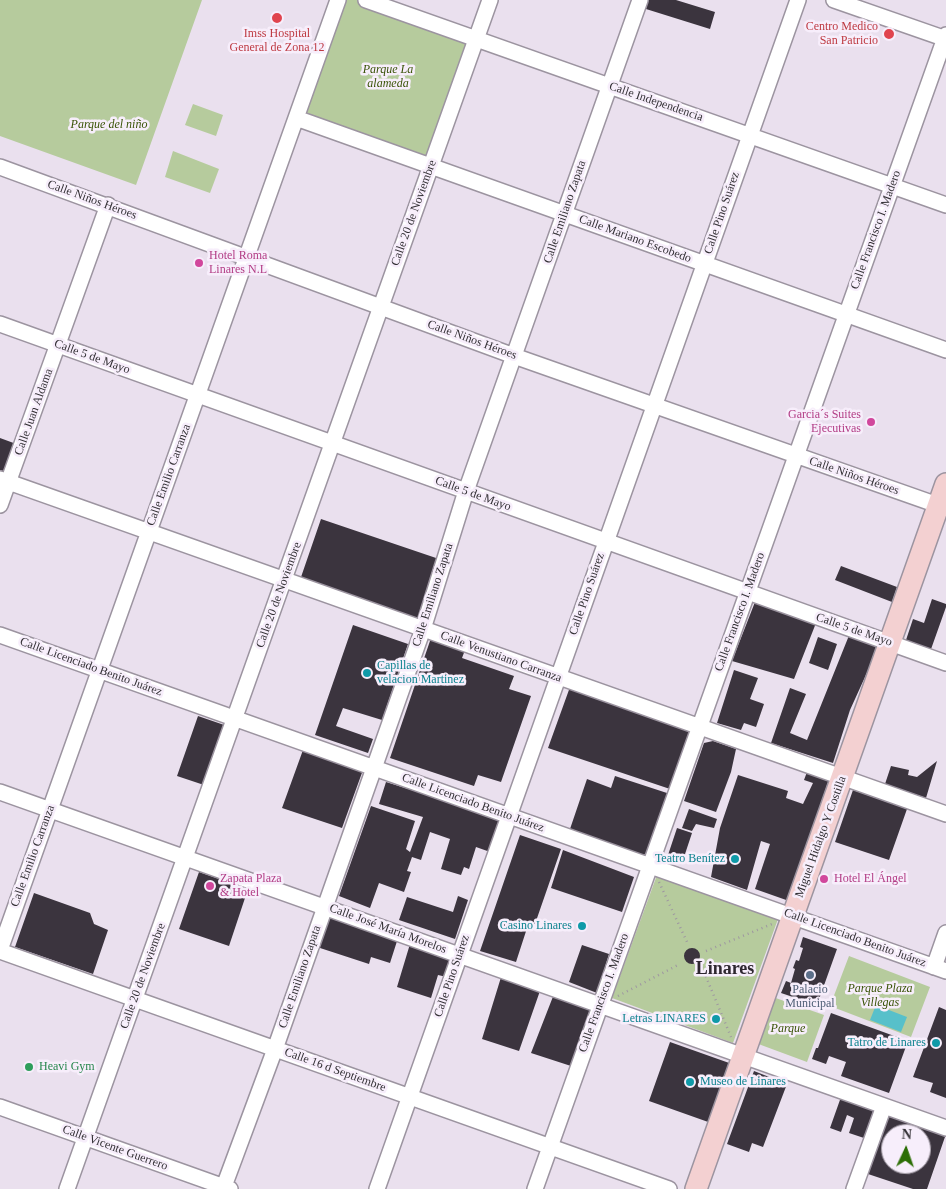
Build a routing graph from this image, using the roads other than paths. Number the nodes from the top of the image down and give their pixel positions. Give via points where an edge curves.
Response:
1 (338, 0) edge
2 (366, 0) edge
3 (490, 0) edge
4 (640, 0) edge
5 (798, 0) edge
6 (834, 0) edge
7 (946, 38) edge
8 (476, 39) junction
9 (610, 86) junction
10 (296, 118) junction
11 (750, 136) junction
12 (431, 166) junction
13 (0, 167) edge
14 (892, 186) junction
15 (108, 205) junction
16 (946, 205) edge
17 (564, 214) junction
18 (246, 258) junction
19 (704, 264) junction
20 (381, 306) junction
21 (846, 315) junction
22 (0, 324) edge
23 (58, 345) junction
24 (946, 350) edge
25 (514, 356) junction
26 (197, 395) junction
27 (654, 406) junction
28 (332, 444) junction
29 (796, 456) junction
30 (4, 480) edge
31 (946, 484) edge
32 (466, 492) junction
33 (0, 506) edge
34 (942, 507) edge
35 (148, 532) junction
36 (606, 542) junction
37 (284, 580) junction
38 (747, 592) junction
39 (423, 629) junction
40 (0, 635) edge
41 (891, 643) junction
42 (946, 663) edge
43 (99, 670) junction
44 (558, 677) junction
45 (234, 718) junction
46 (699, 727) junction
47 (374, 768) junction
48 (843, 777) junction
49 (0, 792) edge
50 (50, 810) junction
51 (946, 814) edge
52 (509, 816) junction
53 (185, 857) junction
54 (650, 866) junction
55 (325, 906) junction
56 (783, 920) junction
57 (946, 933) edge
58 (0, 950) edge
59 (460, 955) junction
60 (940, 969) edge
61 (135, 999) junction
62 (600, 1005) junction
63 (737, 1046) junction
64 (275, 1049) junction
65 (410, 1097) junction
66 (884, 1106) junction
67 (0, 1107) edge
68 (946, 1128) edge
69 (86, 1138) junction
70 (550, 1147) junction
71 (226, 1188) edge
72 (67, 1189) edge
73 (377, 1189) edge
74 (535, 1189) edge
75 (670, 1189) edge
76 (696, 1189) edge
77 (854, 1189) edge

1 - 10 street, Calle Emilio Carranza
2 - 8 street, Calle Independencia
3 - 8 street, Calle 20 de Noviembre
4 - 9 street, Calle Emiliano Zapata
5 - 11 street, Calle Pino Suárez
6 - 7 street
7 - 14 street, Calle Francisco I. Madero
8 - 9 street, Calle Independencia
8 - 12 street, Calle 20 de Noviembre
9 - 11 street, Calle Independencia
9 - 17 street, Calle Emiliano Zapata
10 - 12 street, Calle Mariano Escobedo
10 - 18 street, Calle Emilio Carranza
11 - 14 street, Calle Independencia
11 - 19 street, Calle Pino Suárez
12 - 17 street, Calle Mariano Escobedo
12 - 20 street, Calle 20 de Noviembre
13 - 15 street, Calle Niños Héroes
14 - 16 street, Calle Independencia
14 - 21 street, Calle Francisco I. Madero
15 - 18 street, Calle Niños Héroes
15 - 23 street, Calle Juan Aldama
17 - 19 street, Calle Mariano Escobedo
17 - 25 street, Calle Emiliano Zapata
18 - 20 street, Calle Niños Héroes
18 - 26 street, Calle Emilio Carranza
19 - 21 street, Calle Mariano Escobedo
19 - 27 street, Calle Pino Suárez
20 - 25 street, Calle Niños Héroes
20 - 28 street, Calle 20 de Noviembre
21 - 24 street, Calle Mariano Escobedo
21 - 29 street, Calle Francisco I. Madero
22 - 23 street, Calle 5 de Mayo
23 - 26 street, Calle 5 de Mayo
23 - 30 street, Calle Juan Aldama
25 - 27 street, Calle Niños Héroes
25 - 32 street, Calle Emiliano Zapata
26 - 28 street, Calle 5 de Mayo
26 - 35 street, Calle Emilio Carranza
27 - 29 street, Calle Niños Héroes
27 - 36 street, Calle Pino Suárez
28 - 32 street, Calle 5 de Mayo
28 - 37 street, Calle 20 de Noviembre
29 - 34 street, Calle Niños Héroes
29 - 38 street, Calle Francisco I. Madero
30 - 33 street, Calle Juan Aldama
30 - 35 street, Calle Venustiano Carranza
31 - 34 main road, Miguel Hidalgo Y Costilla
32 - 36 street, Calle 5 de Mayo
32 - 39 street, Calle Emiliano Zapata
34 - 41 main road, Miguel Hidalgo Y Costilla
35 - 37 street, Calle Venustiano Carranza
35 - 43 street, Calle Emilio Carranza
36 - 38 street, Calle 5 de Mayo
36 - 44 street, Calle Pino Suárez
37 - 39 street, Calle Venustiano Carranza
37 - 45 street, Calle 20 de Noviembre
38 - 41 street, Calle 5 de Mayo
38 - 46 street, Calle Francisco I. Madero
39 - 44 street, Calle Venustiano Carranza
39 - 47 street, Calle Emiliano Zapata
40 - 43 street, Calle Licenciado Benito Juárez
41 - 42 street, Calle 5 de Mayo
41 - 48 main road, Miguel Hidalgo Y Costilla
43 - 45 street, Calle Licenciado Benito Juárez
43 - 50 street, Calle Emilio Carranza
44 - 46 street, Calle Venustiano Carranza
44 - 52 street, Calle Pino Suárez
45 - 47 street, Calle Licenciado Benito Juárez
45 - 53 street, Calle 20 de Noviembre
46 - 48 street, Calle Venustiano Carranza
46 - 54 street, Calle Francisco I. Madero
47 - 52 street, Calle Licenciado Benito Juárez
47 - 55 street, Calle Emiliano Zapata
48 - 51 street, Calle Venustiano Carranza
48 - 56 main road, Miguel Hidalgo Y Costilla
49 - 50 street, Calle José María Morelos
50 - 53 street, Calle José María Morelos
50 - 58 street, Calle Emilio Carranza
52 - 54 street, Calle Licenciado Benito Juárez
52 - 59 street, Calle Pino Suárez
53 - 55 street, Calle José María Morelos
53 - 61 street, Calle 20 de Noviembre
54 - 56 street, Calle Licenciado Benito Juárez
54 - 62 street, Calle Francisco I. Madero
55 - 59 street, Calle José María Morelos
55 - 64 street, Calle Emiliano Zapata
56 - 60 street, Calle Licenciado Benito Juárez
56 - 63 main road, Miguel Hidalgo Y Costilla
57 - 60 street
58 - 61 street, Calle 16 d Septiembre
59 - 62 street, Calle José María Morelos
59 - 65 street, Calle Pino Suárez
61 - 64 street, Calle 16 d Septiembre
61 - 69 street, Calle 20 de Noviembre
62 - 63 street, Calle José María Morelos
62 - 70 street, Calle Francisco I. Madero
63 - 66 street, Calle José María Morelos
63 - 76 main road, Miguel Hidalgo Y Costilla
64 - 65 street, Calle 16 d Septiembre
64 - 71 street, Calle Emiliano Zapata
65 - 70 street, Calle 16 d Septiembre
65 - 73 street, Calle Pino Suárez
66 - 68 street, Calle José María Morelos
66 - 77 street
67 - 69 street, Calle Vicente Guerrero
69 - 71 street, Calle Vicente Guerrero
69 - 72 street, Calle 20 de Noviembre
70 - 74 street, Calle Francisco I. Madero
70 - 75 street, Calle 16 d Septiembre

